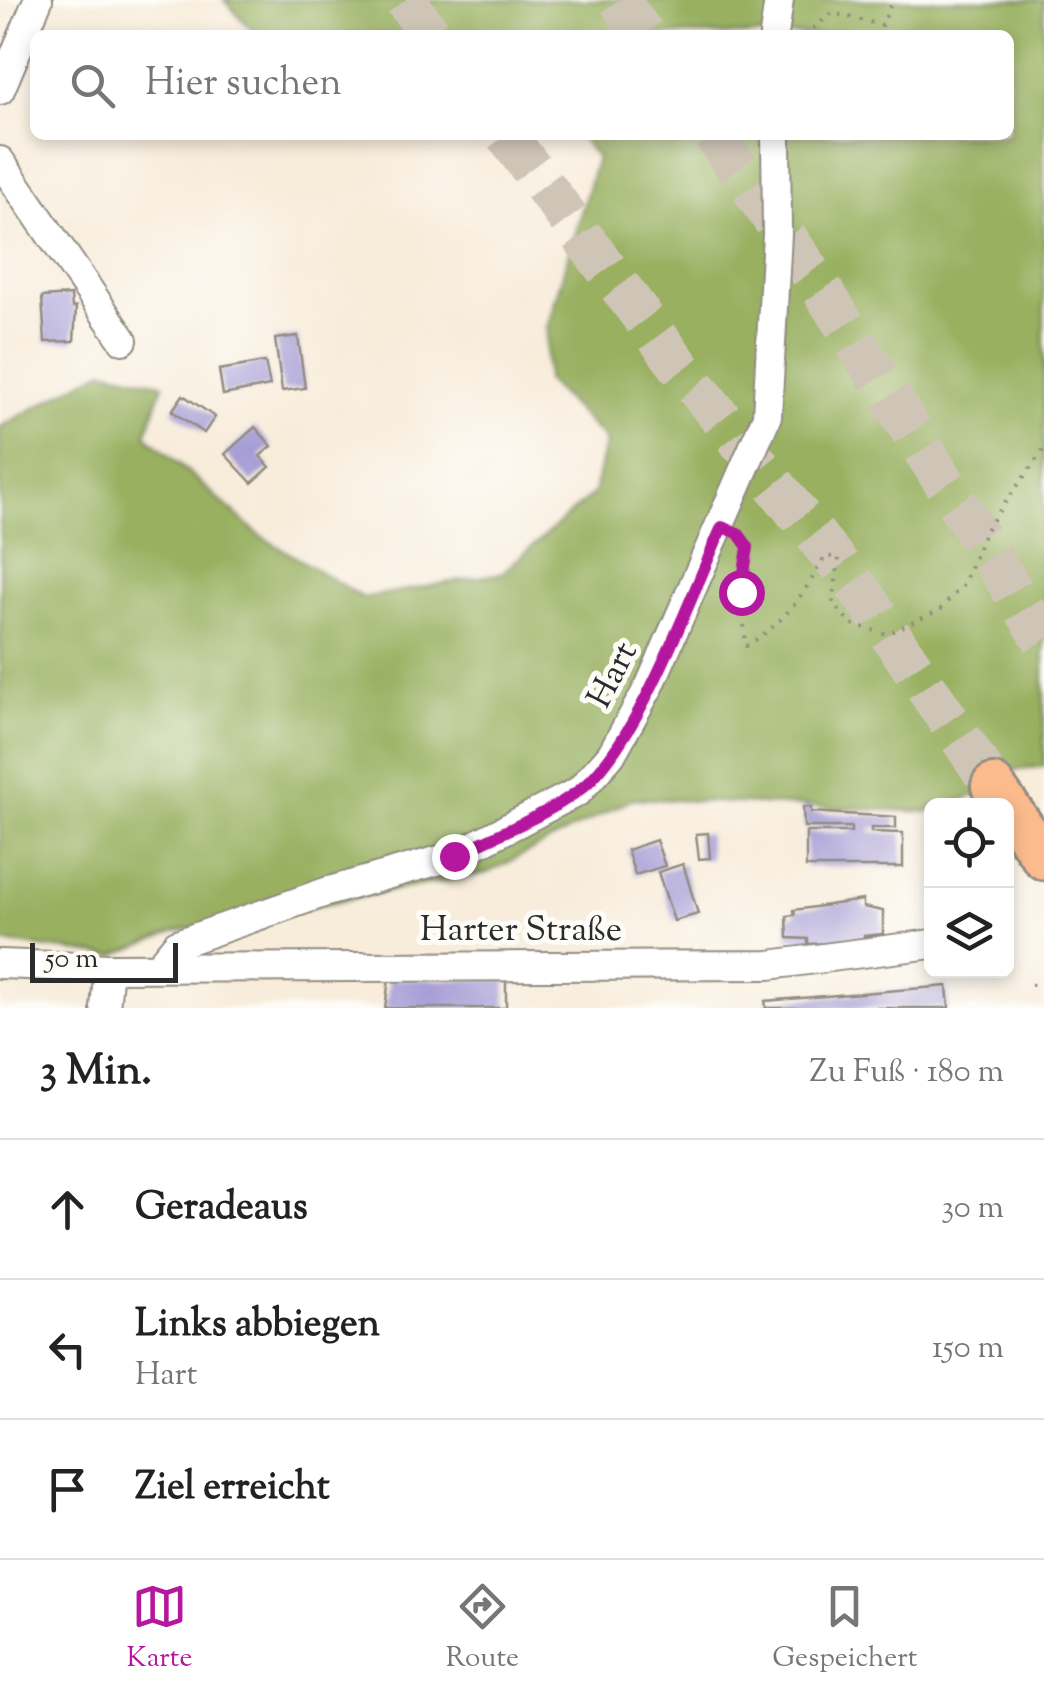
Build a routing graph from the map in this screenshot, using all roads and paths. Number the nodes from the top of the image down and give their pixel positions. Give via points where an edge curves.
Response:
1 (38, 0) edge
2 (779, 0) edge
3 (893, 0) edge
4 (775, 30) edge
5 (811, 30) edge
6 (0, 90) edge
7 (776, 140) edge
8 (0, 161) edge
9 (123, 340) dead end
10 (1044, 449) edge
11 (722, 527) junction
12 (993, 786) tunnel mouth
13 (1044, 858) edge
14 (924, 946) edge
15 (0, 964) edge
16 (110, 968) junction
17 (158, 968) junction
18 (1044, 984) edge
19 (1031, 985) dead end
20 (105, 1008) edge

1 - 6 street
2 - 4 street
3 - 5 path via 882,25 832,13
7 - 11 street, Hart via 766,416
8 - 9 street
10 - 11 path via 985,532 962,585 940,610 887,634 851,624 833,603 839,558 825,556 796,604 746,646 741,592 748,547
11 - 17 street, Hart via 650,684 611,755 579,790 454,856 177,944
12 - 13 highway
14 - 17 street, Harter Straße via 769,965
15 - 16 street, Harter Straße
16 - 17 street, Harter Straße
16 - 20 street
18 - 19 path

